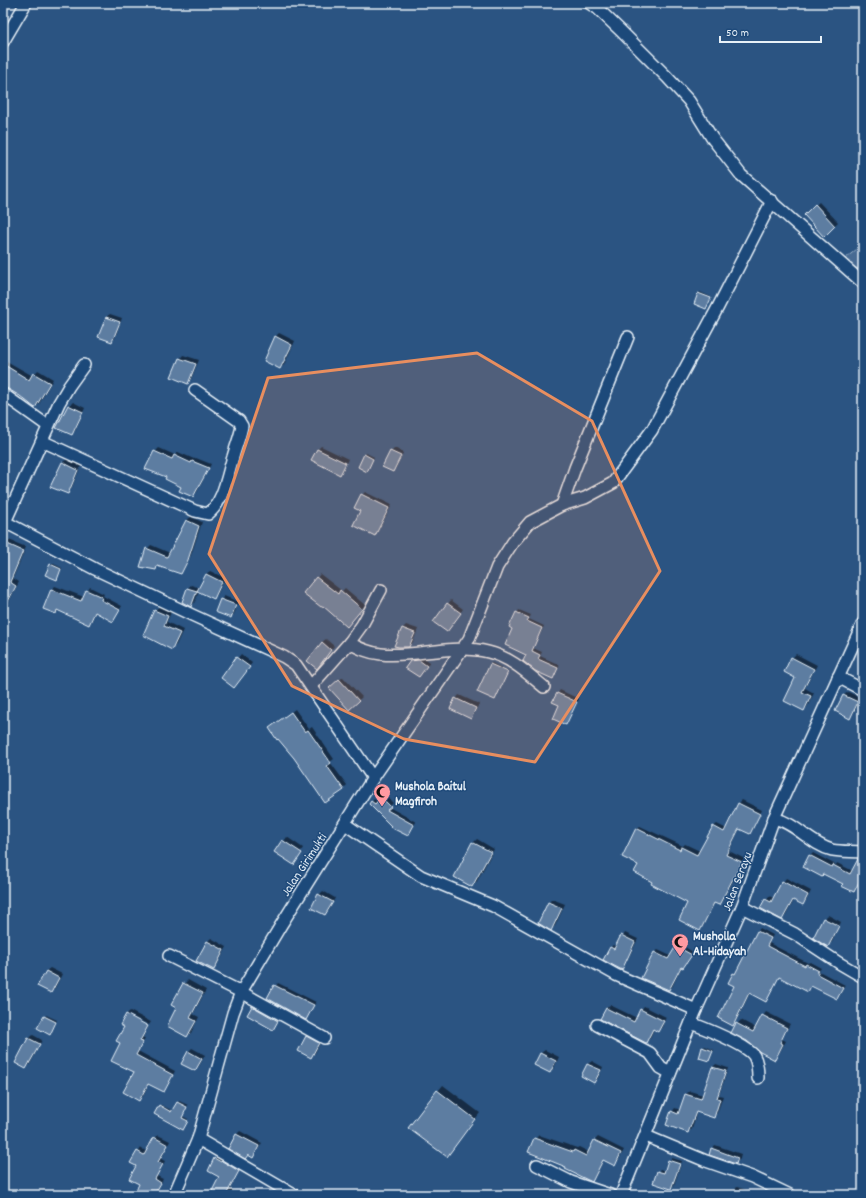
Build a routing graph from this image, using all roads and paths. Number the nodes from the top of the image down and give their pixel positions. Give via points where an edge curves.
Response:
1 (26, 3) edge
2 (589, 3) edge
3 (3, 42) edge
4 (772, 201) junction
5 (863, 283) edge
6 (628, 337) dead end
7 (84, 365) dead end
8 (195, 390) dead end
9 (3, 394) edge
10 (48, 426) junction
11 (42, 440) junction
12 (562, 505) junction
13 (4, 525) edge
14 (381, 590) dead end
15 (863, 623) edge
16 (349, 644) junction
17 (463, 648) junction
18 (838, 677) junction
19 (311, 686) junction
20 (544, 687) dead end
21 (863, 690) edge
22 (373, 778) junction
23 (774, 818) junction
24 (345, 824) junction
25 (863, 852) edge
26 (742, 907) junction
27 (169, 956) dead end
28 (863, 977) edge
29 (241, 992) junction
30 (696, 1010) junction
31 (691, 1023) junction
32 (597, 1025) dead end
33 (324, 1038) dead end
34 (670, 1073) junction
35 (758, 1078) dead end
36 (646, 1136) junction
37 (198, 1139) junction
38 (537, 1165) dead end
39 (174, 1195) edge
40 (294, 1195) edge
41 (610, 1195) edge
42 (621, 1195) edge
43 (790, 1195) edge

1 - 3 street
2 - 4 street via 667,77 689,101 712,138 741,175
4 - 5 street
4 - 12 street, Jalan Girimukti via 718,308 652,430 637,452 613,483 585,498
6 - 12 street
7 - 10 street via 69,386
8 - 11 street via 239,421 242,426 219,501 208,514 195,511
9 - 10 street
10 - 11 street
11 - 13 street
12 - 17 street, Jalan Girimukti via 530,522 513,542 497,567 469,639
13 - 19 street via 284,656 296,665
14 - 16 street
15 - 18 street, Jalan Serayu
16 - 17 street via 381,654
16 - 19 street
17 - 20 street via 489,652 504,658 520,667
17 - 22 street, Jalan Girimukti
18 - 21 street
18 - 23 street, Jalan Serayu
19 - 22 street
22 - 24 street, Jalan Girimukti
23 - 25 street via 784,820 823,847
23 - 26 street, Jalan Serayu
24 - 29 street, Jalan Girimukti via 317,865
24 - 30 street via 421,876 493,906 616,975
26 - 28 street via 795,934
26 - 30 street, Jalan Serayu
27 - 29 street
29 - 33 street
29 - 37 street, Jalan Girimukti
30 - 31 street, Jalan Serayu
31 - 34 street, Jalan Serayu
31 - 35 street via 711,1030 752,1054
32 - 34 street via 650,1053 661,1068
34 - 36 street, Jalan Serayu
36 - 42 street, Jalan Serayu
36 - 43 street via 752,1177
37 - 39 street, Jalan Girimukti
37 - 40 street
38 - 41 street via 571,1182

